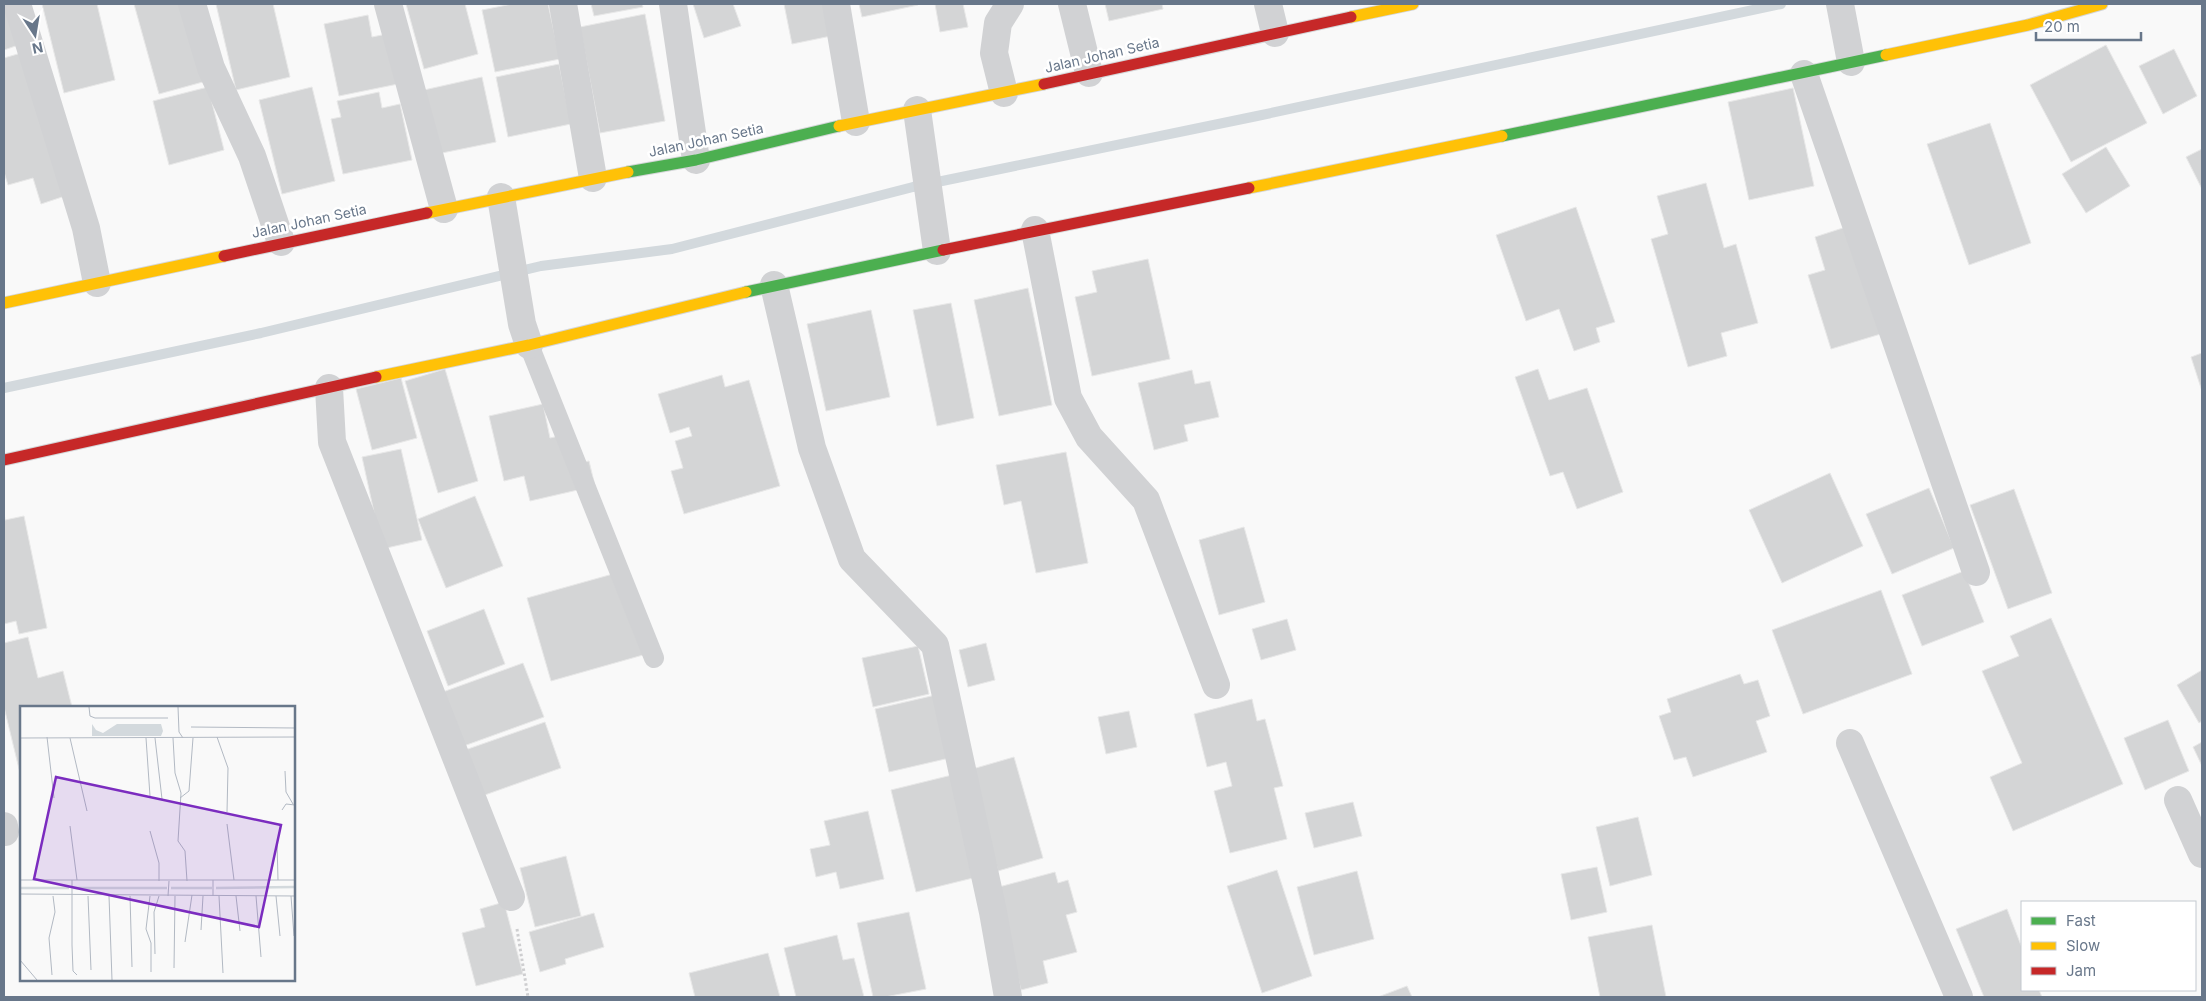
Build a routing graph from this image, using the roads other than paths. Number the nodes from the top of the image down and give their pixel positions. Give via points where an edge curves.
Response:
1 (17, 4) edge
2 (192, 4) edge
3 (388, 4) edge
4 (563, 4) edge
5 (673, 4) edge
6 (836, 4) edge
7 (1010, 4) edge
8 (1072, 4) edge
9 (1414, 4) edge
10 (1840, 4) edge
11 (2102, 4) edge
12 (1270, 15) edge
13 (1849, 50) junction
14 (1088, 73) junction
15 (1804, 74) junction
16 (1004, 93) junction
17 (917, 110) junction
18 (856, 122) junction
19 (696, 160) junction
20 (593, 178) junction
21 (501, 197) junction
22 (444, 209) junction
23 (1035, 230) junction
24 (280, 242) junction
25 (936, 251) junction
26 (95, 272) junction
27 (774, 285) junction
28 (4, 302) edge
29 (526, 334) junction
30 (330, 388) junction
31 (4, 460) edge
32 (1976, 572) dead end
33 (654, 658) dead end
34 (1216, 684) dead end
35 (1850, 743) dead end
36 (2178, 800) dead end
37 (2202, 854) edge
38 (511, 898) road end
39 (1008, 997) edge
40 (1959, 997) edge

1 - 26 street via 86,228
2 - 24 street via 211,68 252,156
3 - 22 street
4 - 20 street
5 - 19 street
6 - 18 street
7 - 16 street via 998,23 994,53
8 - 14 street
9 - 12 street, Jalan Johan Setia
10 - 13 street
11 - 13 street via 2028,26
12 - 14 street, Jalan Johan Setia
13 - 15 street
14 - 16 street, Jalan Johan Setia
15 - 23 street
15 - 32 street
16 - 17 street, Jalan Johan Setia
17 - 18 street, Jalan Johan Setia
17 - 25 street
18 - 19 street, Jalan Johan Setia
19 - 20 street, Jalan Johan Setia
20 - 21 street, Jalan Johan Setia
21 - 22 street, Jalan Johan Setia
21 - 29 street
22 - 24 street, Jalan Johan Setia
23 - 25 street
23 - 34 street via 1068,398 1089,437 1146,500
24 - 26 street, Jalan Johan Setia
25 - 27 street
26 - 28 street, Jalan Johan Setia
27 - 29 street
27 - 39 street via 812,448 852,559 935,645 993,912
29 - 30 street
29 - 33 lane
30 - 31 street
30 - 38 street via 332,442
35 - 40 street
36 - 37 street

